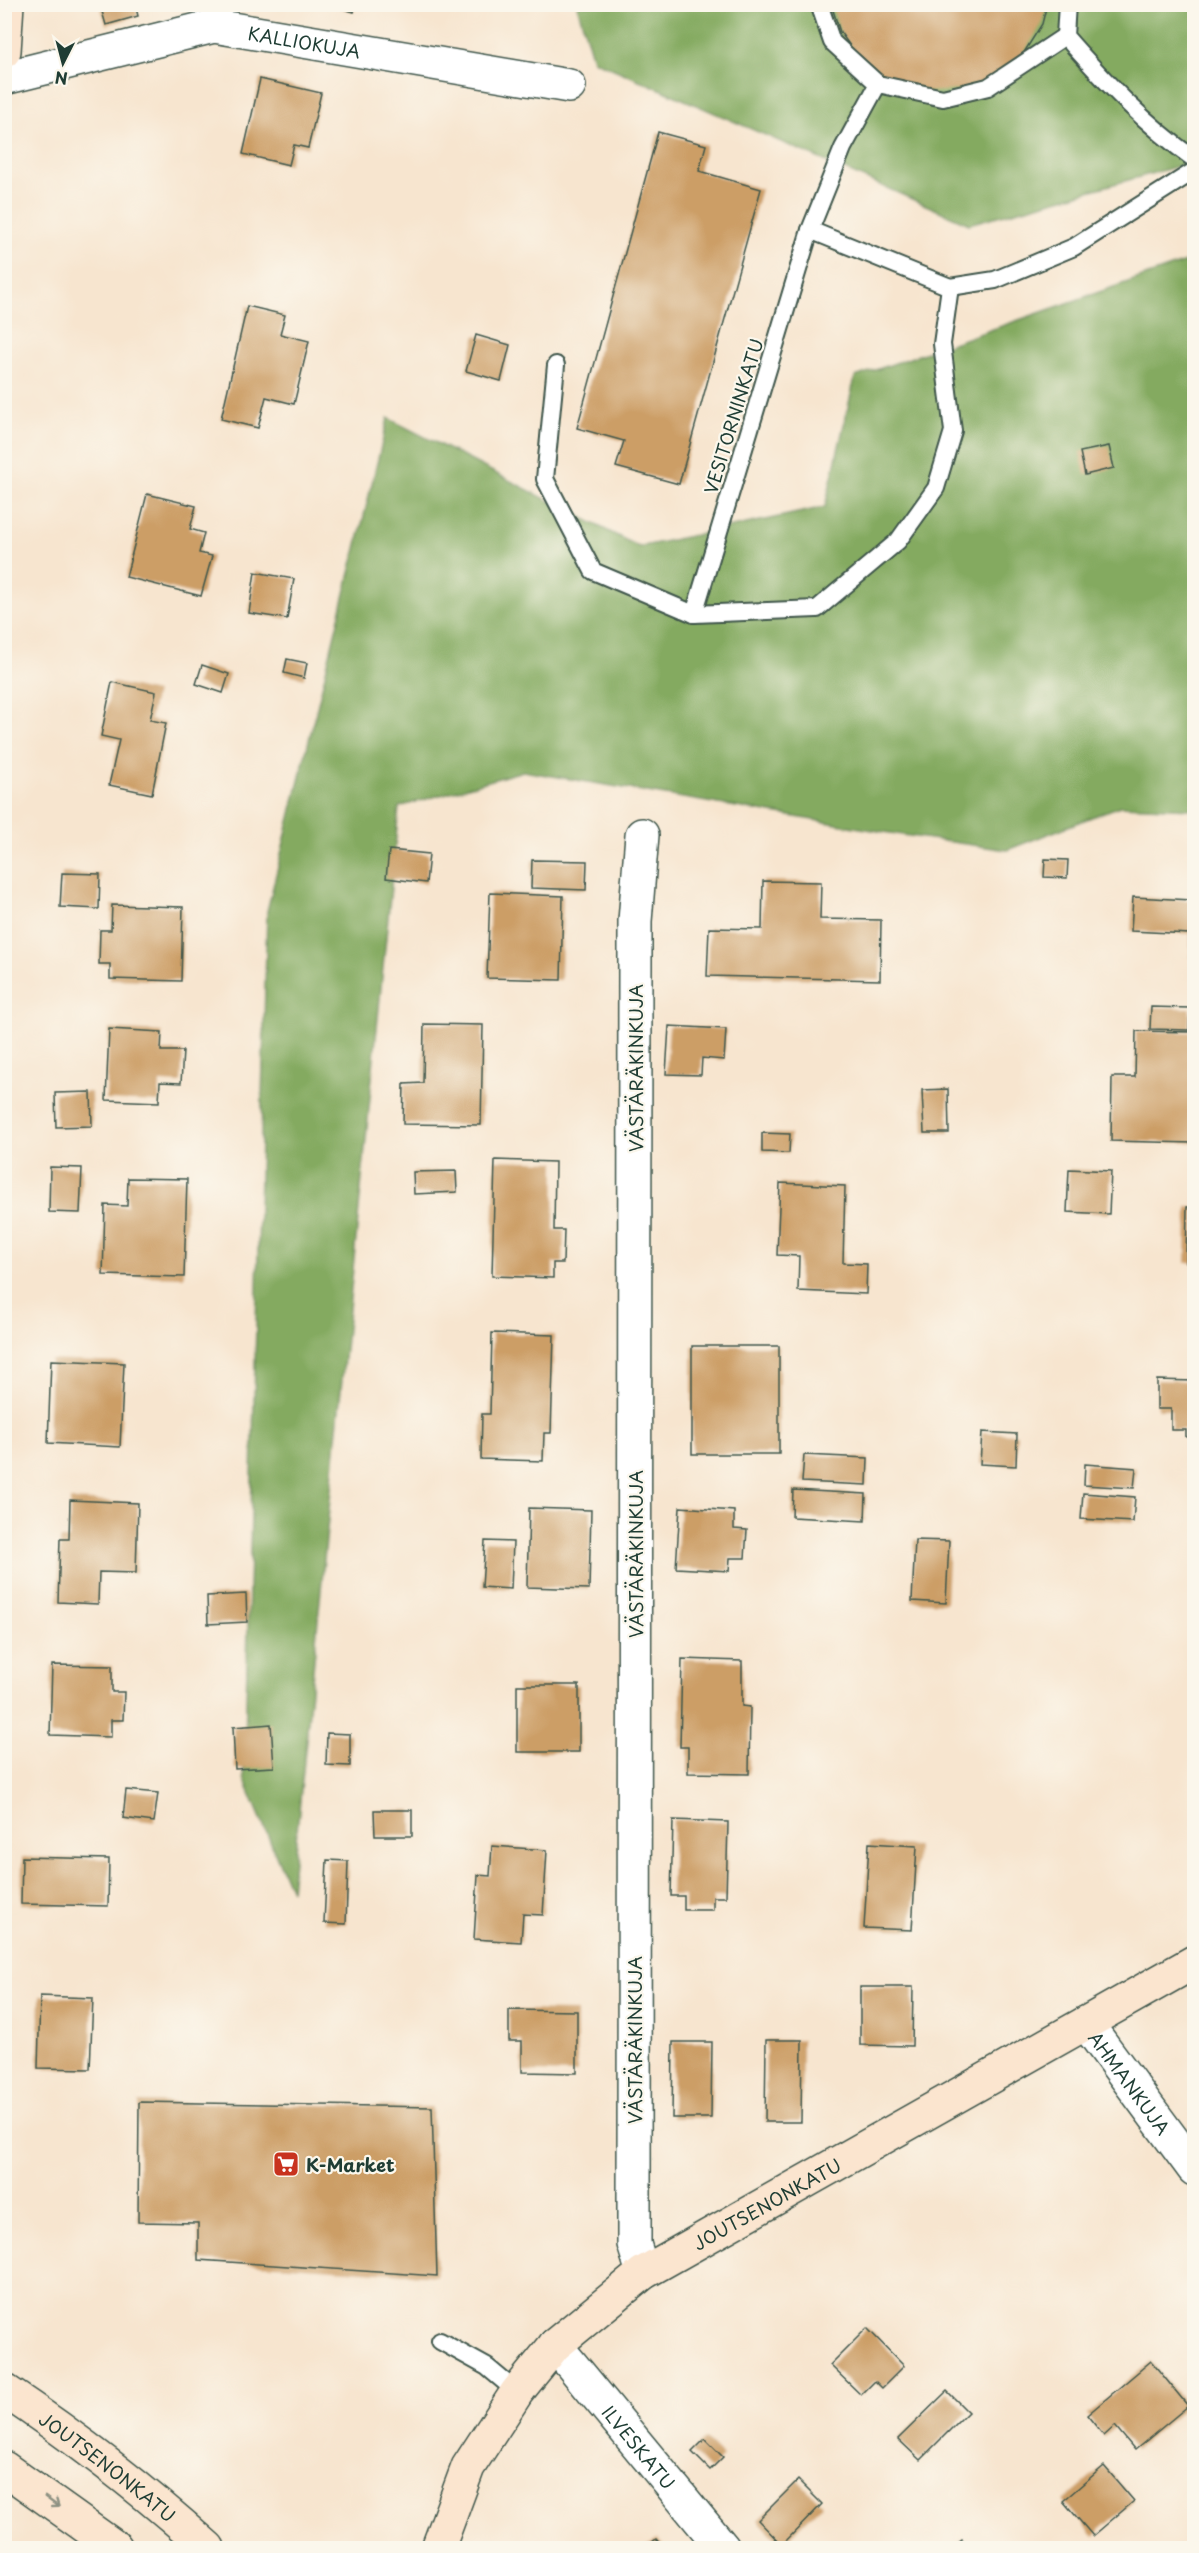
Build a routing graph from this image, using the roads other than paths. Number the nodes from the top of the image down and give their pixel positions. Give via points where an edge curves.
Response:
1 (7, 4) edge
2 (819, 4) edge
3 (1067, 4) edge
4 (1065, 36) junction
5 (4, 51) edge
6 (4, 78) edge
7 (878, 84) junction
8 (569, 86) dead end
9 (1194, 159) edge
10 (1194, 171) edge
11 (810, 230) junction
12 (950, 287) junction
13 (556, 365) dead end
14 (694, 614) junction
15 (642, 835) dead end
16 (1194, 1962) edge
17 (1086, 2023) junction
18 (1194, 2169) edge
19 (643, 2273) junction
20 (440, 2341) dead end
21 (555, 2345) junction
22 (4, 2390) edge
23 (517, 2392) junction
24 (4, 2468) edge
25 (116, 2548) edge
26 (208, 2548) edge
27 (438, 2548) edge
28 (723, 2548) edge

1 - 5 main road
2 - 7 lane via 832,42
3 - 4 lane
4 - 7 lane via 988,87 943,98
4 - 9 lane via 1118,96
6 - 8 street, KALLIOKUJA via 214,26
7 - 11 lane, VESITORNINKATU via 843,148
10 - 12 lane via 1074,247 995,280
11 - 12 lane
11 - 14 lane, VESITORNINKATU
12 - 14 lane via 942,344 953,431 936,488 898,541 816,609
13 - 14 lane via 546,479 592,571
15 - 19 street, VÄSTÄRÄKINKUJA via 635,945 634,2244
16 - 17 main road, JOUTSENONKATU
17 - 18 street, AHMANKUJA
17 - 19 main road, JOUTSENONKATU
19 - 21 main road, JOUTSENONKATU
20 - 23 lane via 487,2367
21 - 23 main road, JOUTSENONKATU
21 - 28 street, ILVESKATU
22 - 26 main road, JOUTSENONKATU via 59,2426 151,2497
23 - 27 main road, JOUTSENONKATU via 468,2467
24 -> 25 main road

